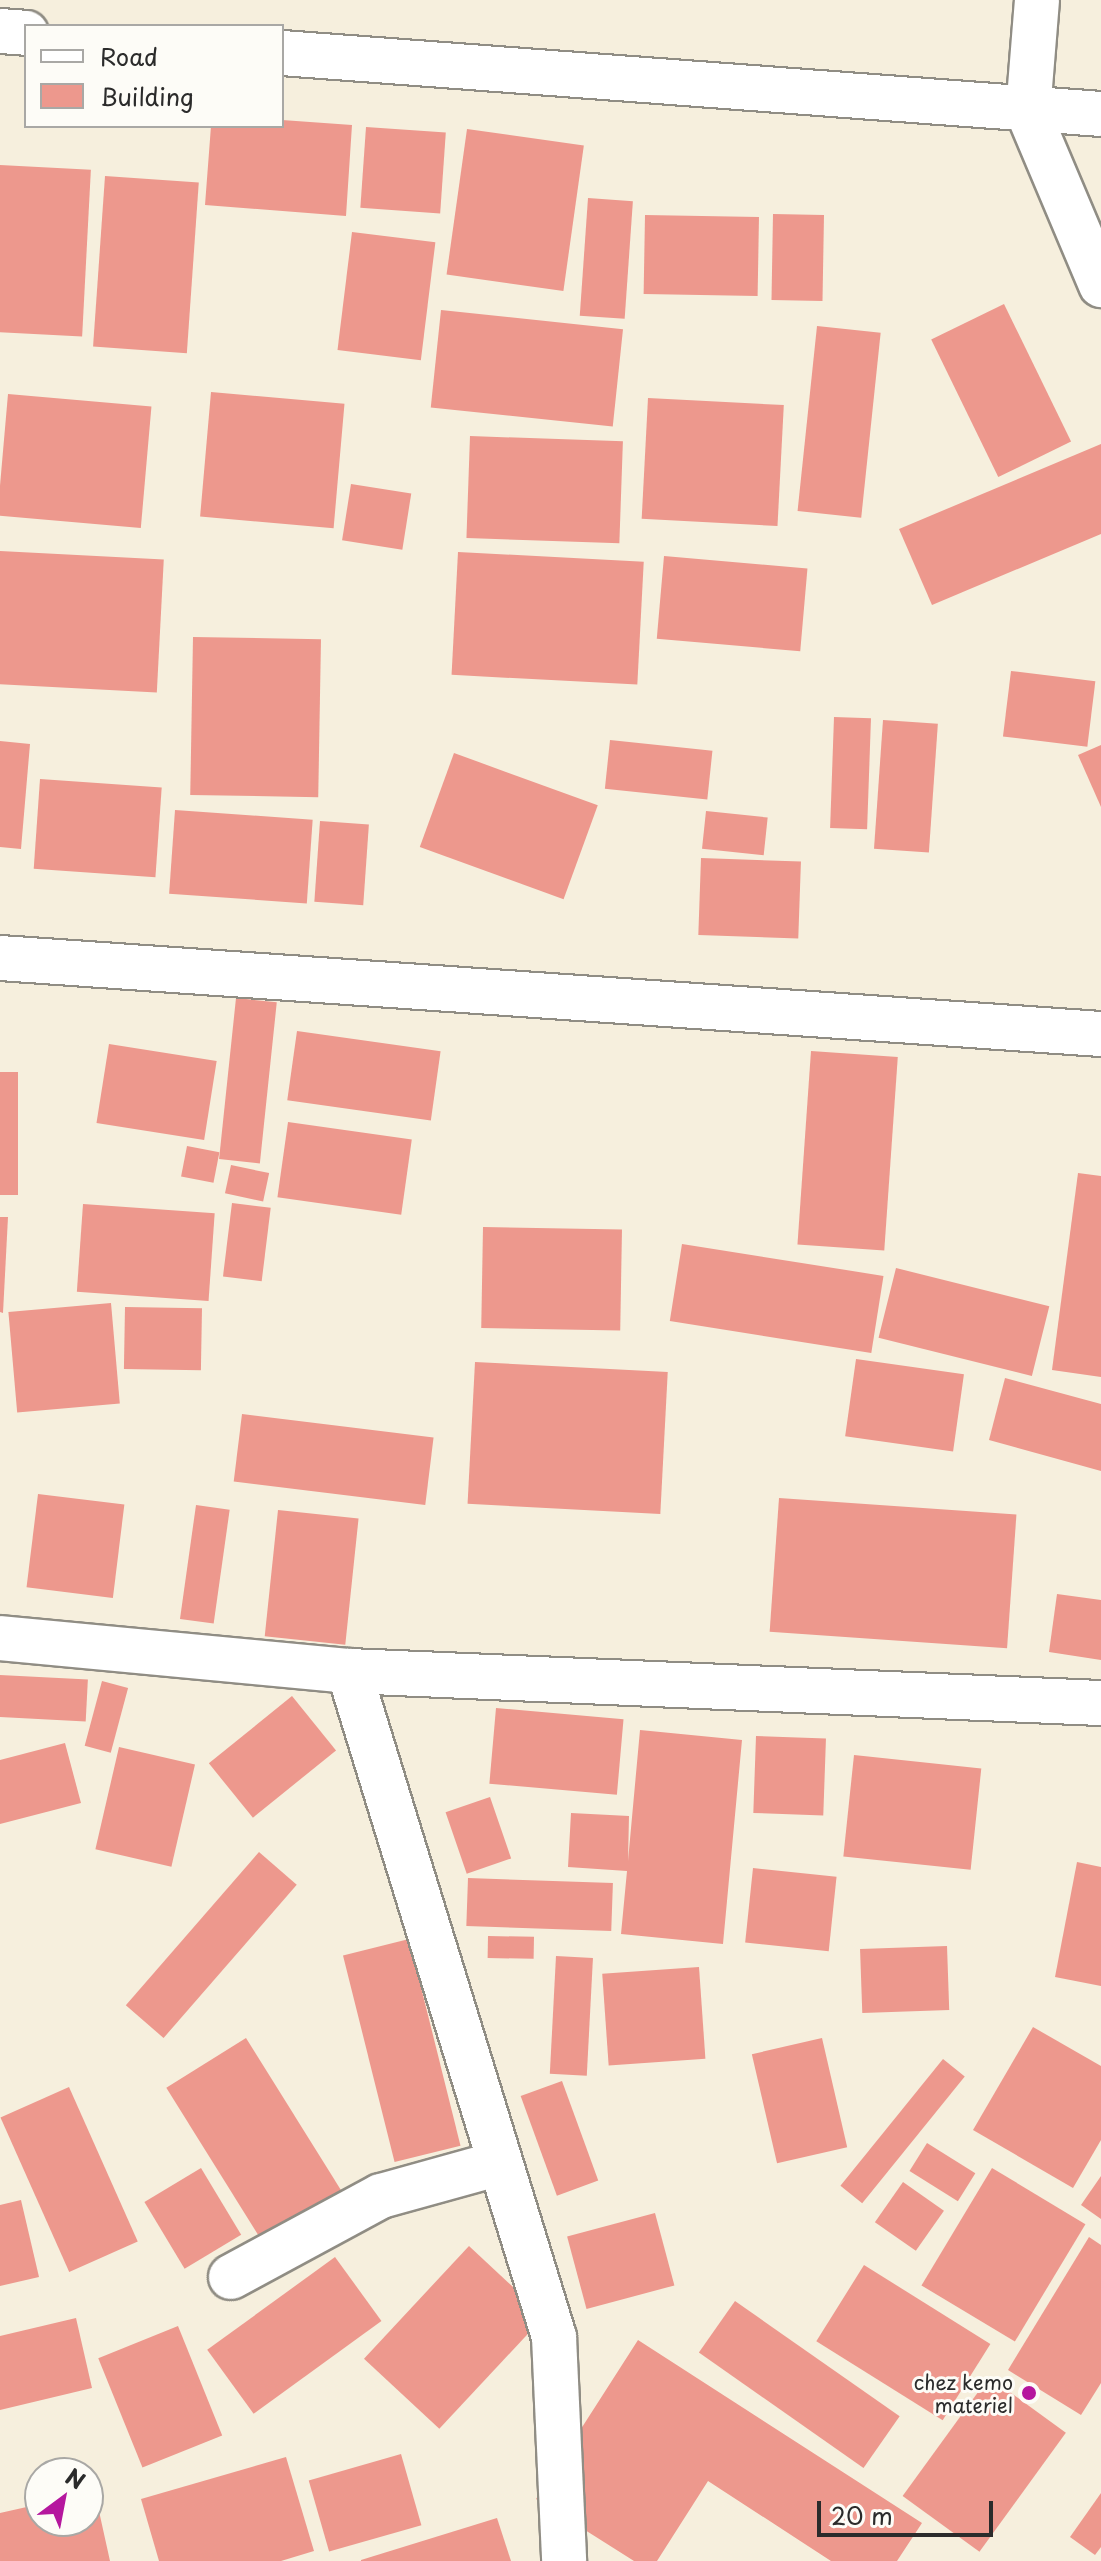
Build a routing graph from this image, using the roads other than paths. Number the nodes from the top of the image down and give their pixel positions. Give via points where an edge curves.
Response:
1 (1037, 0) edge
2 (0, 31) edge
3 (24, 33) edge
4 (284, 53) edge
5 (1028, 112) junction
6 (1101, 114) edge
7 (1101, 285) edge
8 (0, 958) edge
9 (1101, 1034) edge
10 (0, 1638) edge
11 (349, 1671) junction
12 (1101, 1703) edge
13 (500, 2163) junction
14 (231, 2277) dead end
15 (564, 2561) edge

1 - 5 street
2 - 3 street
4 - 5 street
5 - 6 street
5 - 7 street
8 - 9 street
10 - 11 street
11 - 12 street
11 - 13 street
13 - 14 street via 381,2196
13 - 15 street via 554,2337

